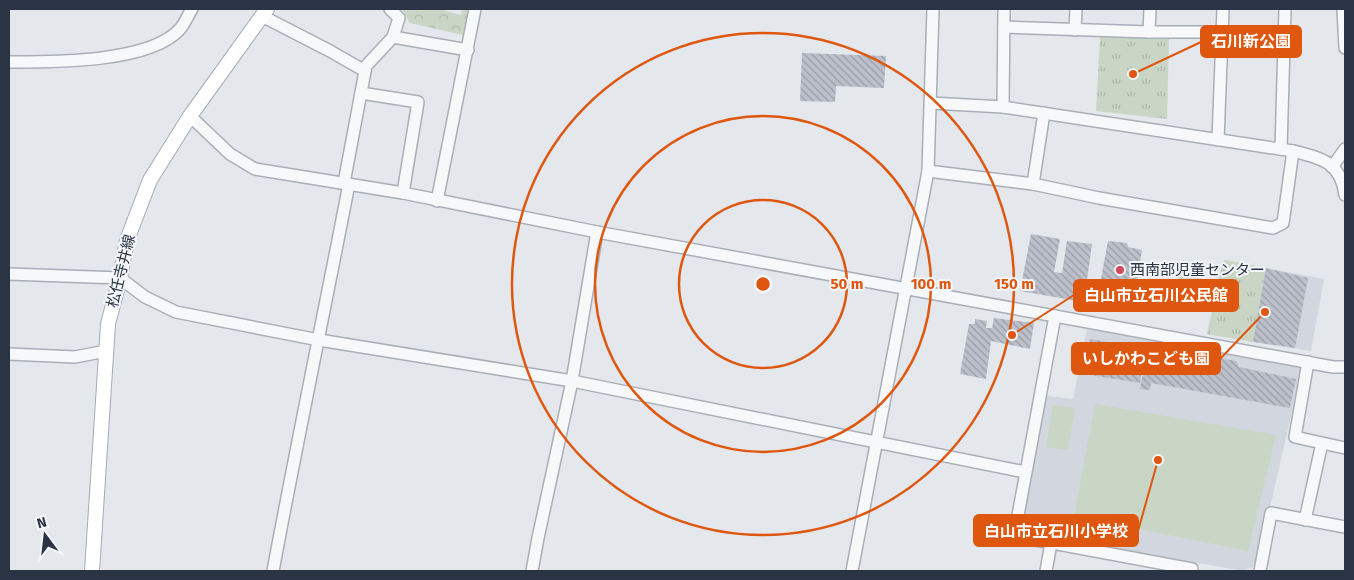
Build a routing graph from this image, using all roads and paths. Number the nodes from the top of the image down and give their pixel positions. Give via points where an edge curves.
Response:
1 (192, 9) edge
2 (390, 9) edge
3 (475, 9) edge
4 (933, 9) edge
5 (1004, 9) edge
6 (1076, 9) edge
7 (1150, 9) edge
8 (1223, 9) edge
9 (1285, 9) edge
10 (1343, 9) edge
11 (264, 13) edge
12 (1004, 27) junction
13 (1075, 30) junction
14 (1149, 32) junction
15 (1221, 32) junction
16 (393, 37) junction
17 (1345, 48) edge
18 (468, 50) junction
19 (9, 62) edge
20 (365, 71) junction
21 (361, 93) junction
22 (931, 104) junction
23 (1003, 107) junction
24 (1044, 113) junction
25 (190, 116) junction
26 (1218, 140) junction
27 (1345, 149) edge
28 (1287, 150) junction
29 (1332, 166) junction
30 (928, 171) junction
31 (347, 183) junction
32 (1033, 184) junction
33 (403, 193) junction
34 (1345, 195) edge
35 (437, 201) junction
36 (596, 232) junction
37 (9, 274) edge
38 (120, 278) junction
39 (906, 289) junction
40 (1055, 316) junction
41 (319, 340) junction
42 (106, 351) junction
43 (9, 354) edge
44 (1308, 362) junction
45 (1345, 367) edge
46 (572, 380) junction
47 (876, 442) junction
48 (1322, 443) junction
49 (1345, 448) edge
50 (1025, 472) junction
51 (1305, 520) junction
52 (1345, 527) edge
53 (1052, 543) junction
54 (92, 571) edge
55 (273, 571) edge
56 (532, 571) edge
57 (852, 571) edge
58 (1046, 571) edge
59 (1196, 571) edge
60 (1260, 571) edge

1 - 19 street via 179,29 161,42 131,53 98,58
2 - 16 street via 399,18
3 - 18 street
4 - 22 street
5 - 12 street
6 - 13 street
7 - 14 street
8 - 15 street
9 - 28 street
10 - 17 street
11 - 20 street
11 - 25 main road, 松任寺井線
12 - 13 street
12 - 23 street
13 - 14 street
14 - 15 street
15 - 26 street
16 - 18 street
16 - 20 street
18 - 35 street
20 - 21 street
21 - 31 street
21 - 33 street via 418,102
22 - 23 street
22 - 30 street
23 - 24 street
24 - 26 street
24 - 32 street
25 - 31 street via 230,154 255,169
25 - 38 main road, 松任寺井線 via 150,180 127,240
26 - 28 street
27 - 29 street
28 - 29 street via 1323,159
28 - 32 street via 1283,223 1273,228
29 - 34 street via 1344,183
30 - 32 street
30 - 39 street
31 - 33 street
31 - 41 street
33 - 35 street
35 - 36 street
36 - 39 street
36 - 46 street
37 - 38 street
38 - 41 street via 145,298 176,312
38 - 42 main road, 松任寺井線 via 108,324
39 - 40 street
39 - 47 street
40 - 44 street
40 - 50 street
41 - 46 street
41 - 55 street
42 - 43 street via 75,357
42 - 54 main road, 松任寺井線
44 - 45 street
44 - 48 street via 1295,437
46 - 47 street
46 - 56 street
47 - 50 street
47 - 57 street
48 - 49 street
48 - 51 street
50 - 53 street via 1016,526 1020,538
51 - 52 street
51 - 60 street via 1271,513
53 - 58 street
53 - 59 street

